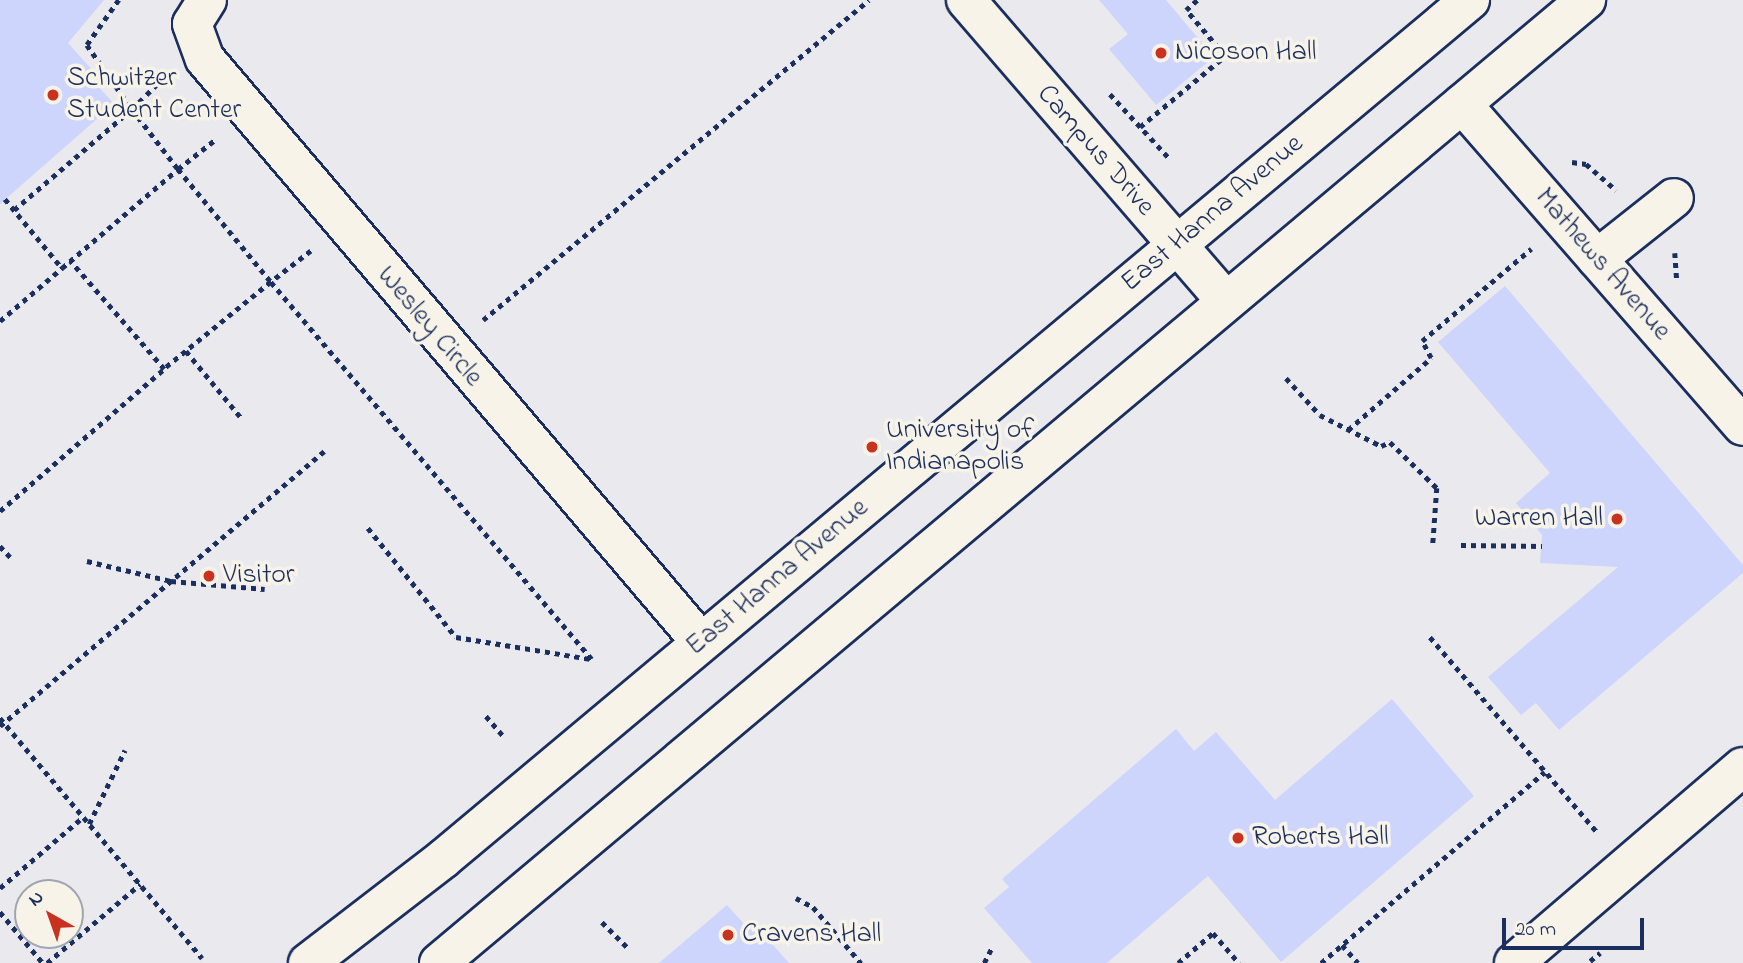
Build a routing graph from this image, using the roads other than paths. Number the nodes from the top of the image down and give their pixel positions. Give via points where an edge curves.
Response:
1 (207, 0) edge
2 (966, 0) edge
3 (1470, 0) edge
4 (1586, 0) edge
5 (1462, 104) junction
6 (1674, 198) dead end
7 (1177, 245) junction
8 (1597, 259) junction
9 (1226, 301) junction
10 (1743, 426) edge
11 (701, 642) junction
12 (1743, 767) edge
13 (308, 963) edge
14 (439, 963) edge
15 (1514, 963) edge

1 - 11 main road, Wesley Circle via 192,24 198,49 447,349
2 - 7 main road, Campus Drive
3 - 7 main road, East Hanna Avenue
4 - 5 main road
5 - 8 main road, Mathews Avenue
5 - 9 main road
6 - 8 main road
7 - 9 main road, Campus Drive
7 - 11 main road, East Hanna Avenue
8 - 10 main road, Mathews Avenue
9 - 14 main road
11 - 13 main road, East Hanna Avenue via 443,859
12 - 15 main road

